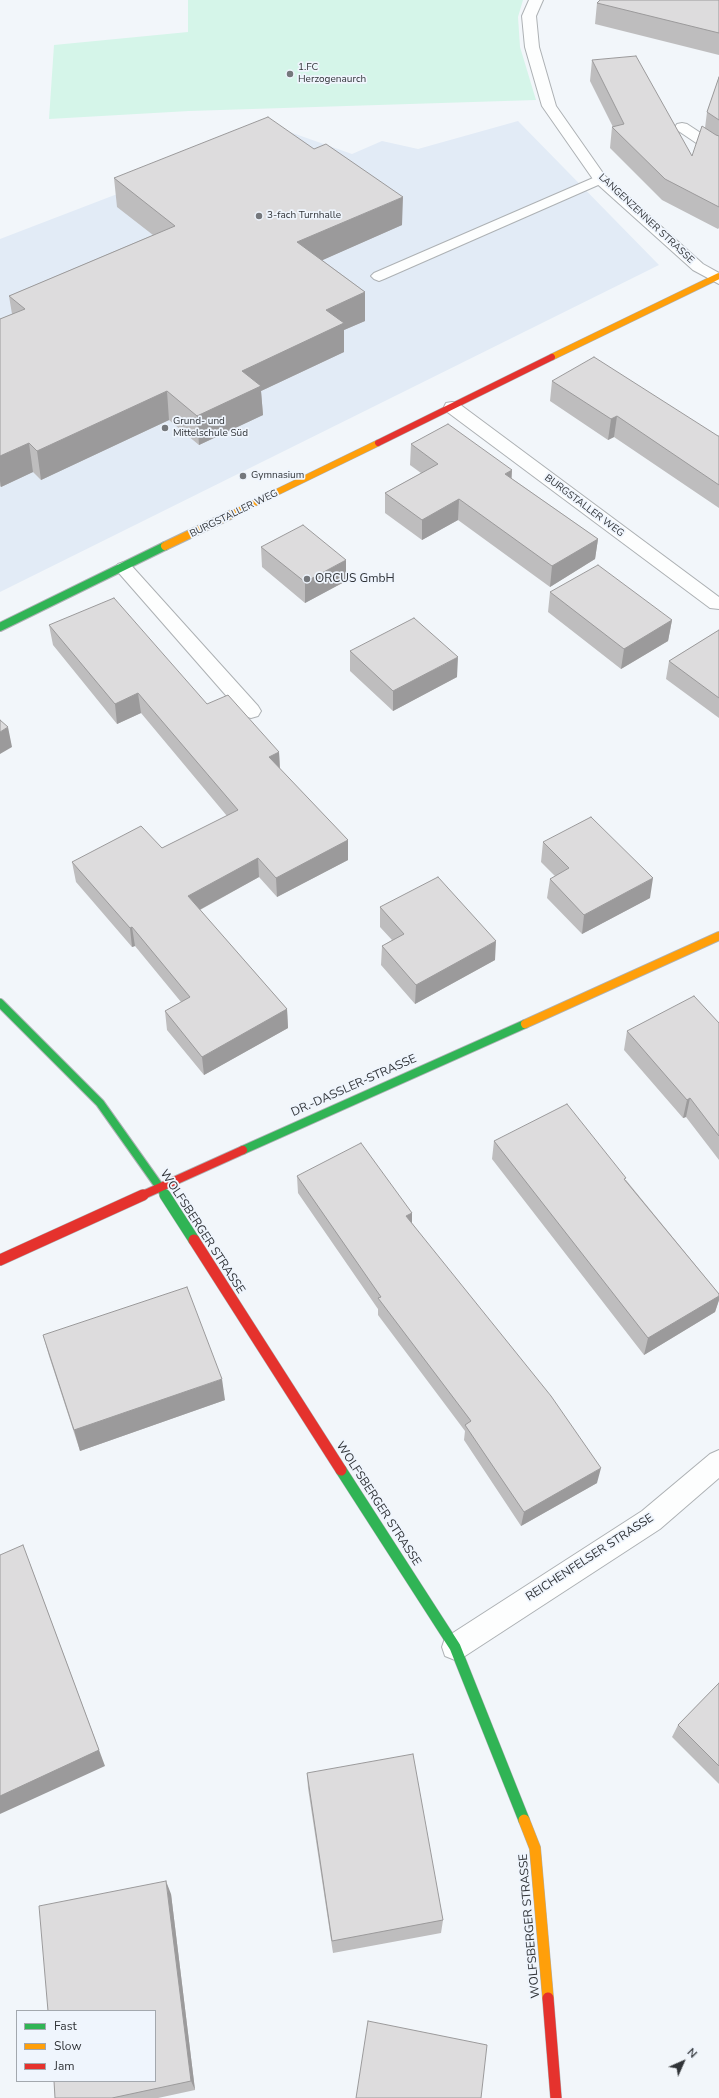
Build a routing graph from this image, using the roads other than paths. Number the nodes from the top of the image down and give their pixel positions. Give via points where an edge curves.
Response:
1 (536, 0) edge
2 (682, 126) dead end
3 (719, 152) edge
4 (600, 179) junction
5 (379, 276) dead end
6 (718, 278) edge
7 (452, 407) junction
8 (124, 568) junction
9 (716, 604) dead end
10 (0, 627) edge
11 (251, 711) dead end
12 (719, 936) edge
13 (0, 1003) edge
14 (160, 1187) junction
15 (0, 1260) edge
16 (718, 1464) edge
17 (455, 1647) junction
18 (556, 2098) edge

1 - 4 street, LANGENZENNER STRASSE via 529,16 532,47 549,106
2 - 3 street
4 - 5 street
4 - 6 street, LANGENZENNER STRASSE via 698,267
6 - 7 street, BURGSTALLER WEG
7 - 8 street, BURGSTALLER WEG
7 - 9 street, BURGSTALLER WEG
8 - 10 street, BURGSTALLER WEG
8 - 11 street
12 - 14 street, DR.-DASSLER-STRASSE
13 - 14 street, WOLFSBERGER STRASSE via 100,1103
14 - 15 street, DR.-DASSLER-STRASSE
14 - 17 street, WOLFSBERGER STRASSE
16 - 17 street, REICHENFELSER STRASSE via 651,1520
17 - 18 street, WOLFSBERGER STRASSE via 535,1848

